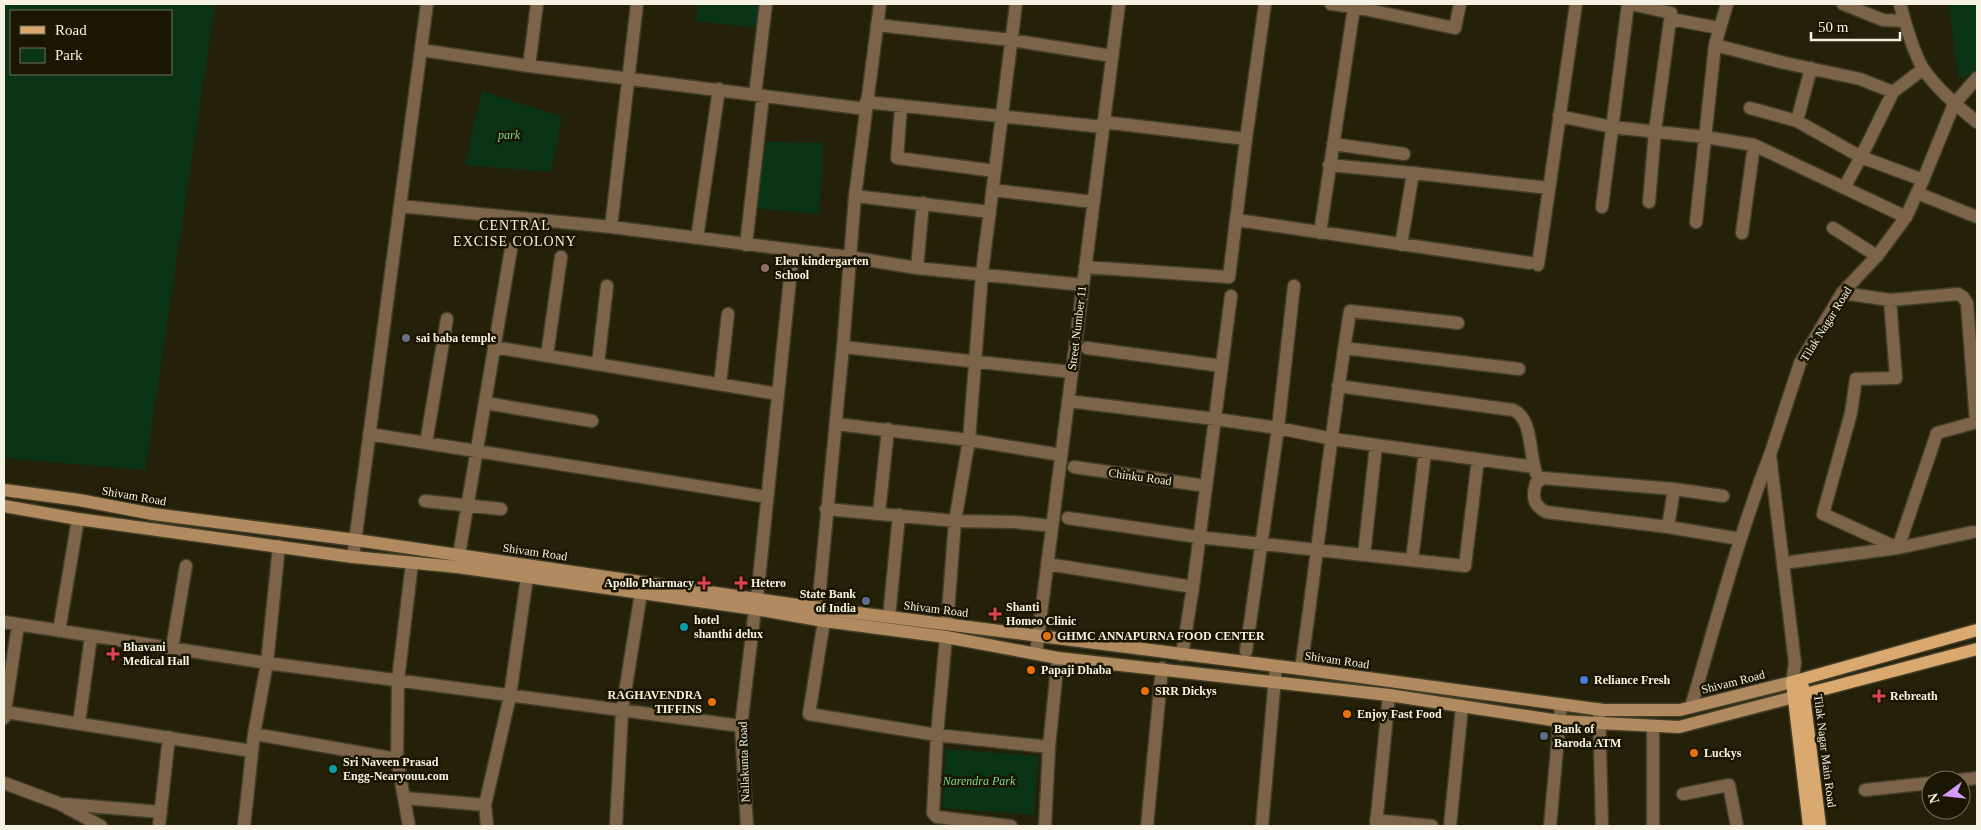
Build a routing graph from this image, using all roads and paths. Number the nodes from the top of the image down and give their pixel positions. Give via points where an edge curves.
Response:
1 (427, 4) edge
2 (537, 4) edge
3 (636, 4) edge
4 (766, 4) edge
5 (880, 4) edge
6 (1016, 4) edge
7 (1118, 4) edge
8 (1265, 4) edge
9 (1331, 4) edge
10 (1460, 4) edge
11 (1576, 4) edge
12 (1630, 4) edge
13 (1727, 4) edge
14 (1843, 4) edge
15 (1900, 4) edge
16 (1354, 6) junction
17 (1670, 19) junction
18 (1904, 20) junction
19 (877, 25) junction
20 (1719, 28) junction
21 (1011, 40) junction
22 (1715, 45) junction
23 (422, 50) junction
24 (1112, 56) junction
25 (529, 66) junction
26 (1811, 68) junction
27 (1923, 69) junction
28 (628, 77) junction
29 (1977, 78) edge
30 (719, 90) junction
31 (1893, 92) junction
32 (759, 96) junction
33 (1954, 104) junction
34 (866, 106) junction
35 (901, 107) junction
36 (1750, 108) dead end
37 (1001, 116) junction
38 (1560, 116) junction
39 (1797, 121) junction
40 (1977, 122) edge
41 (1103, 124) junction
42 (1612, 127) junction
43 (1655, 131) junction
44 (1705, 137) junction
45 (1246, 139) junction
46 (1333, 144) junction
47 (1754, 145) junction
48 (1404, 154) dead end
49 (1861, 157) junction
50 (1330, 165) junction
51 (995, 171) junction
52 (1413, 173) junction
53 (1923, 180) junction
54 (1549, 188) junction
55 (1844, 188) junction
56 (993, 190) junction
57 (1917, 193) junction
58 (855, 196) junction
59 (1093, 202) junction
60 (1649, 202) dead end
61 (923, 203) junction
62 (400, 206) junction
63 (1602, 207) dead end
64 (990, 212) junction
65 (1906, 217) junction
66 (1977, 217) edge
67 (1237, 220) junction
68 (1696, 222) dead end
69 (611, 227) junction
70 (1833, 228) dead end
71 (1320, 233) junction
72 (1742, 234) dead end
73 (698, 238) junction
74 (746, 245) junction
75 (1401, 245) junction
76 (511, 249) dead end
77 (793, 250) junction
78 (1876, 256) junction
79 (561, 257) dead end
80 (849, 257) junction
81 (1085, 267) junction
82 (917, 268) junction
83 (982, 273) junction
84 (1082, 285) junction
85 (607, 286) dead end
86 (1294, 286) dead end
87 (1842, 293) junction
88 (1231, 296) dead end
89 (1890, 300) junction
90 (728, 314) dead end
91 (447, 319) dead end
92 (1458, 323) dead end
93 (494, 347) junction
94 (843, 347) junction
95 (1087, 348) dead end
96 (1344, 348) junction
97 (547, 355) junction
98 (976, 363) junction
99 (598, 364) junction
100 (1222, 366) junction
101 (1519, 369) dead end
102 (1072, 372) junction
103 (720, 384) junction
104 (1338, 386) junction
105 (778, 394) junction
106 (1068, 401) junction
107 (485, 402) junction
108 (1216, 419) junction
109 (592, 420) dead end
110 (1977, 422) edge
111 (836, 424) junction
112 (1278, 428) junction
113 (888, 429) junction
114 (369, 434) junction
115 (1333, 439) junction
116 (969, 440) junction
117 (426, 443) junction
118 (1376, 445) junction
119 (477, 451) junction
120 (1424, 452) junction
121 (1061, 455) junction
122 (1770, 455) junction
123 (1478, 459) junction
124 (1074, 467) dead end
125 (1534, 467) junction
126 (1539, 480) junction
127 (1206, 486) junction
128 (1674, 489) junction
129 (4, 490) edge
130 (1723, 496) dead end
131 (767, 497) junction
132 (425, 501) dead end
133 (467, 505) junction
134 (4, 506) edge
135 (501, 509) dead end
136 (826, 509) junction
137 (879, 513) junction
138 (900, 515) junction
139 (1068, 518) dead end
140 (78, 519) junction
141 (955, 521) junction
142 (1052, 526) junction
143 (1668, 527) junction
144 (1973, 532) dead end
145 (1198, 537) junction
146 (1740, 539) junction
147 (356, 540) junction
148 (1261, 543) junction
149 (279, 546) junction
150 (1898, 548) junction
151 (1318, 550) junction
152 (459, 555) junction
153 (1364, 555) junction
154 (354, 557) junction
155 (1412, 560) junction
156 (412, 563) junction
157 (1783, 563) junction
158 (1047, 564) junction
159 (186, 566) dead end
160 (527, 577) junction
161 (1193, 587) junction
162 (641, 593) junction
163 (756, 604) junction
164 (774, 606) junction
165 (818, 608) junction
166 (889, 617) junction
167 (824, 621) junction
168 (4, 622) edge
169 (18, 625) junction
170 (947, 630) junction
171 (1977, 630) edge
172 (59, 631) junction
173 (91, 636) junction
174 (1038, 636) junction
175 (172, 648) junction
176 (1977, 649) edge
177 (1246, 651) dead end
178 (1036, 653) junction
179 (1182, 655) junction
180 (1058, 658) junction
181 (267, 663) junction
182 (1276, 666) junction
183 (1162, 668) junction
184 (1301, 669) junction
185 (398, 680) junction
186 (1797, 681) junction
187 (1274, 682) junction
188 (1388, 695) junction
189 (510, 696) junction
190 (1799, 696) junction
191 (1561, 704) junction
192 (1462, 707) junction
193 (1691, 707) junction
194 (1599, 709) junction
195 (622, 711) junction
196 (4, 715) edge
197 (1559, 721) junction
198 (79, 722) junction
199 (1600, 723) junction
200 (741, 726) junction
201 (1653, 726) junction
202 (254, 734) junction
203 (937, 735) junction
204 (169, 737) junction
205 (1049, 747) junction
206 (252, 751) junction
207 (397, 759) junction
208 (4, 784) edge
209 (1921, 784) edge
210 (1865, 790) dead end
211 (1683, 794) dead end
212 (405, 798) junction
213 (58, 803) junction
214 (486, 805) junction
215 (161, 812) junction
216 (1376, 823) edge
217 (101, 826) edge
218 (159, 826) edge
219 (247, 826) edge
220 (409, 826) edge
221 (487, 826) edge
222 (616, 826) edge
223 (747, 826) edge
224 (1011, 826) edge
225 (1045, 826) edge
226 (1147, 826) edge
227 (1262, 826) edge
228 (1432, 826) edge
229 (1450, 826) edge
230 (1550, 826) edge
231 (1602, 826) edge
232 (1653, 826) edge
233 (1737, 826) edge
234 (1809, 826) edge
235 (1820, 826) edge

1 - 23 street
2 - 25 street
3 - 28 street
4 - 32 street
5 - 19 street
6 - 21 street
7 - 24 street, Street Number 11
8 - 45 street
9 - 16 street
10 - 16 street via 1455,28
11 - 38 street
12 - 17 street via 1671,13
12 - 42 street
13 - 20 street
14 - 18 street via 1884,20
15 - 18 street
16 - 46 street
17 - 20 street
17 - 43 street
18 - 27 street
19 - 21 street
19 - 34 street
20 - 22 street
21 - 24 street
21 - 37 street
22 - 26 street
22 - 44 street
23 - 25 street
23 - 62 street
24 - 41 street, Street Number 11
25 - 28 street
26 - 31 street via 1860,79
26 - 39 street
27 - 31 street
27 - 33 street
28 - 30 street
28 - 69 street
29 - 33 street, Tilak Nagar Road
30 - 32 street
30 - 73 street
31 - 49 street
32 - 34 street
32 - 74 street
33 - 40 street
33 - 53 street, Tilak Nagar Road
34 - 35 street
34 - 58 street
35 - 37 street
35 - 51 street via 898,158
36 - 39 street
37 - 41 street
37 - 51 street
38 - 42 street
38 - 54 street
39 - 49 street
41 - 45 street
41 - 59 street, Street Number 11
42 - 43 street
42 - 63 street
43 - 44 street
43 - 60 street
44 - 47 street
44 - 68 street
45 - 67 street
46 - 48 street
46 - 50 street
47 - 55 street
47 - 72 street
49 - 53 street
49 - 55 street
50 - 52 street
50 - 71 street
51 - 56 street
52 - 54 street
52 - 75 street
53 - 57 street, Tilak Nagar Road
54 - 75 street via 1534,264
55 - 65 street
56 - 59 street
56 - 64 street
57 - 65 street, Tilak Nagar Road
57 - 66 street
58 - 61 street
58 - 80 street
59 - 81 street, Street Number 11
61 - 64 street
61 - 82 street
62 - 69 street
62 - 114 street
64 - 83 street
65 - 78 street, Tilak Nagar Road
67 - 71 street
67 - 81 street via 1229,277
69 - 73 street
70 - 78 street
71 - 75 street
73 - 74 street
74 - 77 street
76 - 93 street
77 - 80 street
77 - 105 street, Nallakunta Road
78 - 87 street, Tilak Nagar Road
79 - 97 street
80 - 82 street
80 - 94 street
81 - 84 street, Street Number 11
82 - 83 street
83 - 84 street
83 - 98 street
84 - 102 street, Street Number 11
85 - 99 street
86 - 112 street
87 - 89 street
87 - 122 street, Tilak Nagar Road via 1800,363
88 - 100 street
89 - 110 street via 1958,294 1963,297 1967,303
89 - 150 street via 1896,378 1856,379 1851,413 1823,514
90 - 103 street
91 - 117 street
92 - 96 street via 1350,311
93 - 97 street
93 - 107 street
94 - 98 street
94 - 111 street
95 - 100 street
96 - 101 street
96 - 104 street
97 - 99 street
98 - 102 street
98 - 116 street
99 - 103 street
100 - 108 street
102 - 106 street, Street Number 11
103 - 105 street
104 - 115 street
104 - 125 street via 1513,410 1523,417 1526,424
105 - 131 street, Nallakunta Road
106 - 108 street
106 - 121 street, Street Number 11
107 - 109 street
107 - 119 street
108 - 112 street
108 - 127 street
110 - 150 street via 1936,433
111 - 113 street
111 - 136 street
112 - 115 street
112 - 148 street
113 - 116 street
113 - 137 street
114 - 117 street
114 - 147 street
115 - 118 street
115 - 151 street
116 - 121 street
116 - 141 street
117 - 119 street
118 - 120 street
118 - 153 street
119 - 131 street
119 - 133 street
120 - 123 street
120 - 155 street
121 - 142 street, Street Number 11
122 - 146 street
122 - 157 street, Tilak Nagar Road
123 - 125 street
123 - 155 street via 1465,566
124 - 127 street, Chinku Road
125 - 126 street
126 - 128 street
126 - 143 street via 1533,498 1536,505 1546,512
127 - 145 street
128 - 130 street
128 - 143 street
129 - 147 main road, Shivam Road via 153,514
131 - 163 street, Nallakunta Road
132 - 133 street
133 - 135 street
133 - 152 street
134 - 140 main road, Shivam Road
136 - 137 street
136 - 165 street
137 - 138 street
138 - 141 street
138 - 166 street
139 - 145 street
140 - 149 main road, Shivam Road
140 - 172 street
141 - 142 street
141 - 170 street
142 - 158 street, Street Number 11
143 - 146 street
144 - 150 street
145 - 148 street
145 - 161 street
146 - 193 street
147 - 152 main road, Shivam Road
147 - 154 street
148 - 151 street
148 - 177 street
149 - 154 main road, Shivam Road
149 - 181 street
150 - 157 street
151 - 153 street
151 - 184 street
152 - 163 main road, Shivam Road
153 - 155 street
154 - 156 main road, Shivam Road
156 - 160 main road, Shivam Road
156 - 185 street
157 - 186 street, Tilak Nagar Road
158 - 161 street
158 - 174 street, Street Number 11
159 - 175 street
160 - 162 main road, Shivam Road
160 - 189 street
161 - 179 street
162 - 163 main road, Shivam Road
162 - 195 street
163 - 164 main road, Shivam Road
163 - 200 street, Nallakunta Road
164 - 165 main road, Shivam Road
164 - 167 main road, Shivam Road
165 - 166 main road, Shivam Road
166 - 170 main road, Shivam Road
167 - 170 main road, Shivam Road
167 - 203 street via 809,714
168 - 169 street
169 - 172 street
169 - 196 street
170 - 174 main road, Shivam Road
170 - 178 main road, Shivam Road
170 - 203 street
171 - 186 main road, Shivam Road
172 - 173 street
173 - 175 street
173 - 198 street
174 - 178 street, Street Number 11
174 - 179 main road, Shivam Road
175 - 181 street
176 - 190 main road, Shivam Road
178 - 180 main road, Shivam Road
179 - 182 main road, Shivam Road
180 - 183 main road, Shivam Road
180 - 205 street
181 - 185 street
181 - 202 street
182 - 184 main road, Shivam Road
182 - 187 street
183 - 187 main road, Shivam Road
183 - 226 street
184 - 191 main road, Shivam Road
185 - 189 street
185 - 207 street
186 - 190 main road, Tilak Nagar Main Road
186 - 193 main road, Shivam Road
187 - 188 main road, Shivam Road
187 - 227 street
188 - 192 main road, Shivam Road
188 - 216 street
189 - 195 street
189 - 214 street
190 - 201 main road, Shivam Road via 1679,727
190 - 234 main road, Tilak Nagar Main Road
190 - 235 main road, Tilak Nagar Main Road
191 - 194 main road, Shivam Road
191 - 197 street
192 - 197 main road, Shivam Road
192 - 229 street
193 - 194 main road, Shivam Road via 1680,710
194 - 199 street
195 - 200 street
195 - 222 street
196 - 198 street
197 - 199 main road, Shivam Road
197 - 230 street
198 - 204 street
199 - 201 main road, Shivam Road
199 - 231 street
200 - 223 street, Nallakunta Road
201 - 232 street
202 - 206 street
202 - 207 street
203 - 205 street
203 - 224 street via 934,815 937,818
204 - 206 street
204 - 215 street
205 - 225 street
206 - 219 street
207 - 212 street
208 - 213 street
209 - 210 street
211 - 233 street via 1729,785
212 - 214 street
212 - 220 street
213 - 215 street
213 - 217 street
214 - 221 street
215 - 218 street
216 - 228 street

